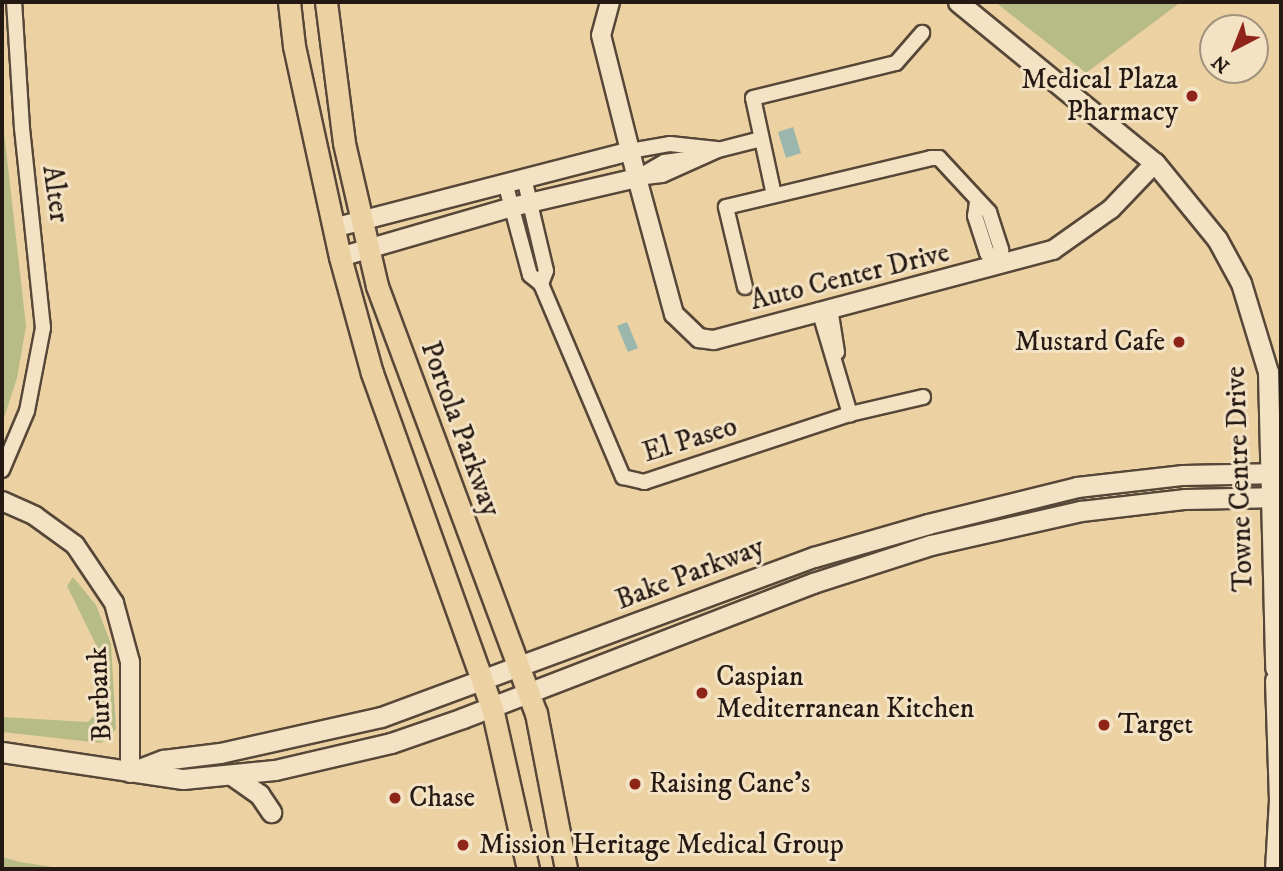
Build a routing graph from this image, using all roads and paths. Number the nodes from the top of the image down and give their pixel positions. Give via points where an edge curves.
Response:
1 (14, 2) edge
2 (289, 2) edge
3 (326, 2) edge
4 (610, 2) edge
5 (958, 2) edge
6 (922, 33) dead end
7 (761, 139) junction
8 (718, 150) junction
9 (630, 151) junction
10 (1155, 163) junction
11 (637, 178) junction
12 (525, 182) junction
13 (506, 186) junction
14 (774, 195) junction
15 (521, 205) junction
16 (362, 221) junction
17 (334, 228) junction
18 (368, 249) junction
19 (340, 257) junction
20 (997, 262) junction
21 (744, 287) dead end
22 (825, 309) junction
23 (922, 397) dead end
24 (850, 414) junction
25 (2, 470) edge
26 (1276, 473) edge
27 (1276, 496) edge
28 (2, 501) edge
29 (928, 524) junction
30 (813, 583) junction
31 (518, 668) junction
32 (483, 683) junction
33 (528, 694) junction
34 (492, 708) junction
35 (1280, 743) edge
36 (2, 752) edge
37 (163, 760) junction
38 (275, 770) junction
39 (130, 773) junction
40 (233, 776) junction
41 (1280, 799) edge
42 (271, 812) dead end
43 (528, 869) edge
44 (566, 869) edge
45 (1275, 869) edge

1 - 25 street, Alter via 43,328 27,411
2 - 17 main road via 294,46
3 - 16 main road, Portola Parkway via 344,143
4 - 9 street, Auto Center Drive via 600,35
5 - 10 main road, Towne Centre Drive
6 - 7 street via 895,63 753,98
7 - 8 street
7 - 14 street
8 - 9 street via 670,144
8 - 11 street via 662,175
9 - 11 street, Auto Center Drive
9 - 12 street
10 - 20 street, Auto Center Drive via 1111,209 1072,240
10 - 26 main road, Towne Centre Drive via 1217,239 1244,292 1268,372
11 - 15 street
11 - 22 street, Auto Center Drive via 674,314 689,333 713,340
12 - 13 street
12 - 15 street, El Paseo
13 - 15 street, El Paseo
13 - 16 street
14 - 20 street via 939,158 977,202 975,216 987,253
14 - 21 street via 726,207
15 - 18 street
15 - 24 street, El Paseo via 530,275 541,284 617,470 634,482
16 - 17 street
16 - 18 main road, Portola Parkway
17 - 19 main road
18 - 19 street
18 - 31 main road, Portola Parkway via 377,286
19 - 32 main road via 372,373
20 - 22 street, Auto Center Drive
22 - 24 street
23 - 24 street, El Paseo
26 - 27 main road, Towne Centre Drive
26 - 29 main road, Bake Parkway via 1183,475 1077,487
27 - 30 main road, Bake Parkway via 1081,511 931,545
27 - 35 main road, Towne Centre Drive via 1275,674
28 - 39 street, Burbank via 35,516 75,545 114,603 130,662
29 - 30 main road via 887,547 834,566
29 - 31 main road, Bake Parkway via 814,557
30 - 33 main road, Bake Parkway
31 - 32 main road, Bake Parkway
31 - 33 main road, Portola Parkway
32 - 34 main road
32 - 37 main road, Bake Parkway via 381,717 220,754
33 - 34 main road, Bake Parkway
33 - 44 main road, Portola Parkway via 542,736
34 - 38 main road, Bake Parkway via 391,743
34 - 43 main road
35 - 41 main road, Towne Centre Drive
36 - 39 main road, Bake Parkway
37 - 38 main road via 201,769 235,765
37 - 39 main road, Bake Parkway
38 - 40 main road, Bake Parkway
39 - 40 main road, Bake Parkway via 183,779
40 - 42 main road via 259,794
41 - 45 main road, Towne Centre Drive

